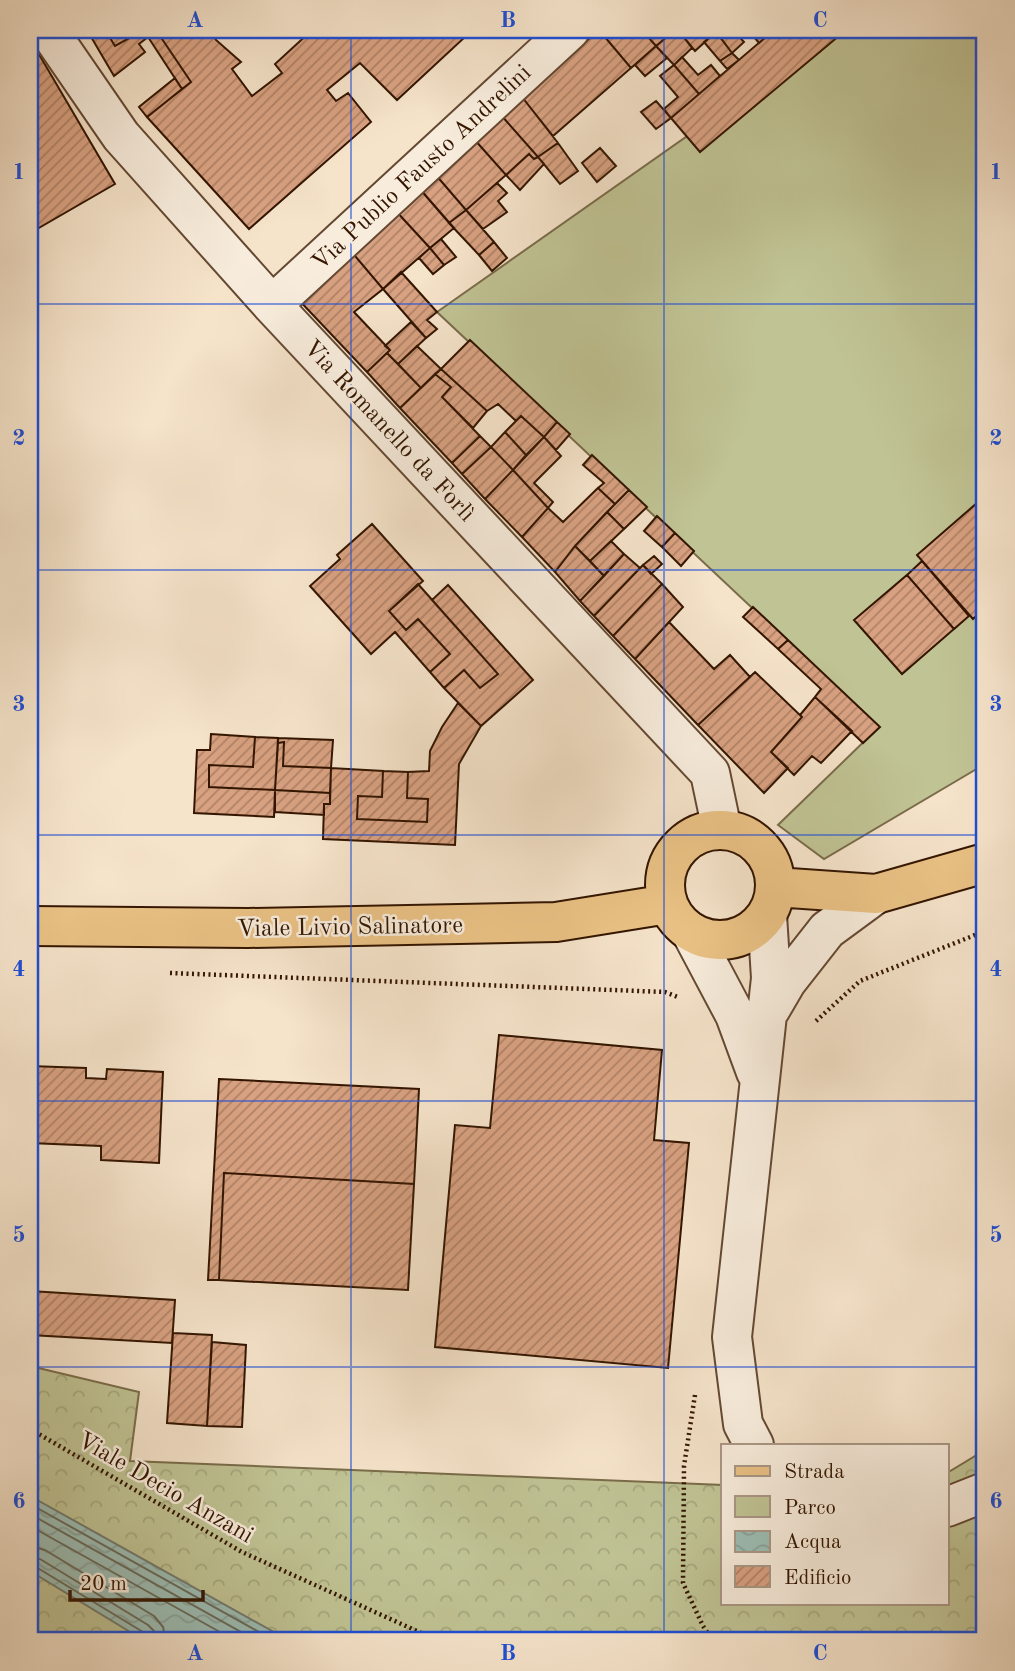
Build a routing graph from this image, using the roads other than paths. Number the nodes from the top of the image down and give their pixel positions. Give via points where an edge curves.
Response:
1 (48, 30) edge
2 (570, 30) edge
3 (272, 304) junction
4 (722, 830) junction
5 (985, 863) edge
6 (876, 894) junction
7 (771, 901) junction
8 (680, 918) junction
9 (30, 926) edge
10 (750, 1016) junction
11 (753, 1444) edge
12 (985, 1492) edge
13 (948, 1507) edge

1 - 3 street, Via Romanello da Forlì via 121,136
2 - 3 street, Via Publio Fausto Andrelini
3 - 4 street, Via Romanello da Forlì via 710,773
4 - 7 main road via 739,833 766,855 773,870
4 - 8 main road via 704,832 688,841 667,869 665,887
5 - 6 main road
6 - 7 main road
6 - 10 street via 827,930 787,981
7 - 8 main road via 756,927 741,937 707,939
7 - 10 street via 771,978
8 - 9 main road, Viale Livio Salinatore via 248,928
8 - 10 street
10 - 11 street via 759,1081 732,1337 743,1424
12 - 13 street

